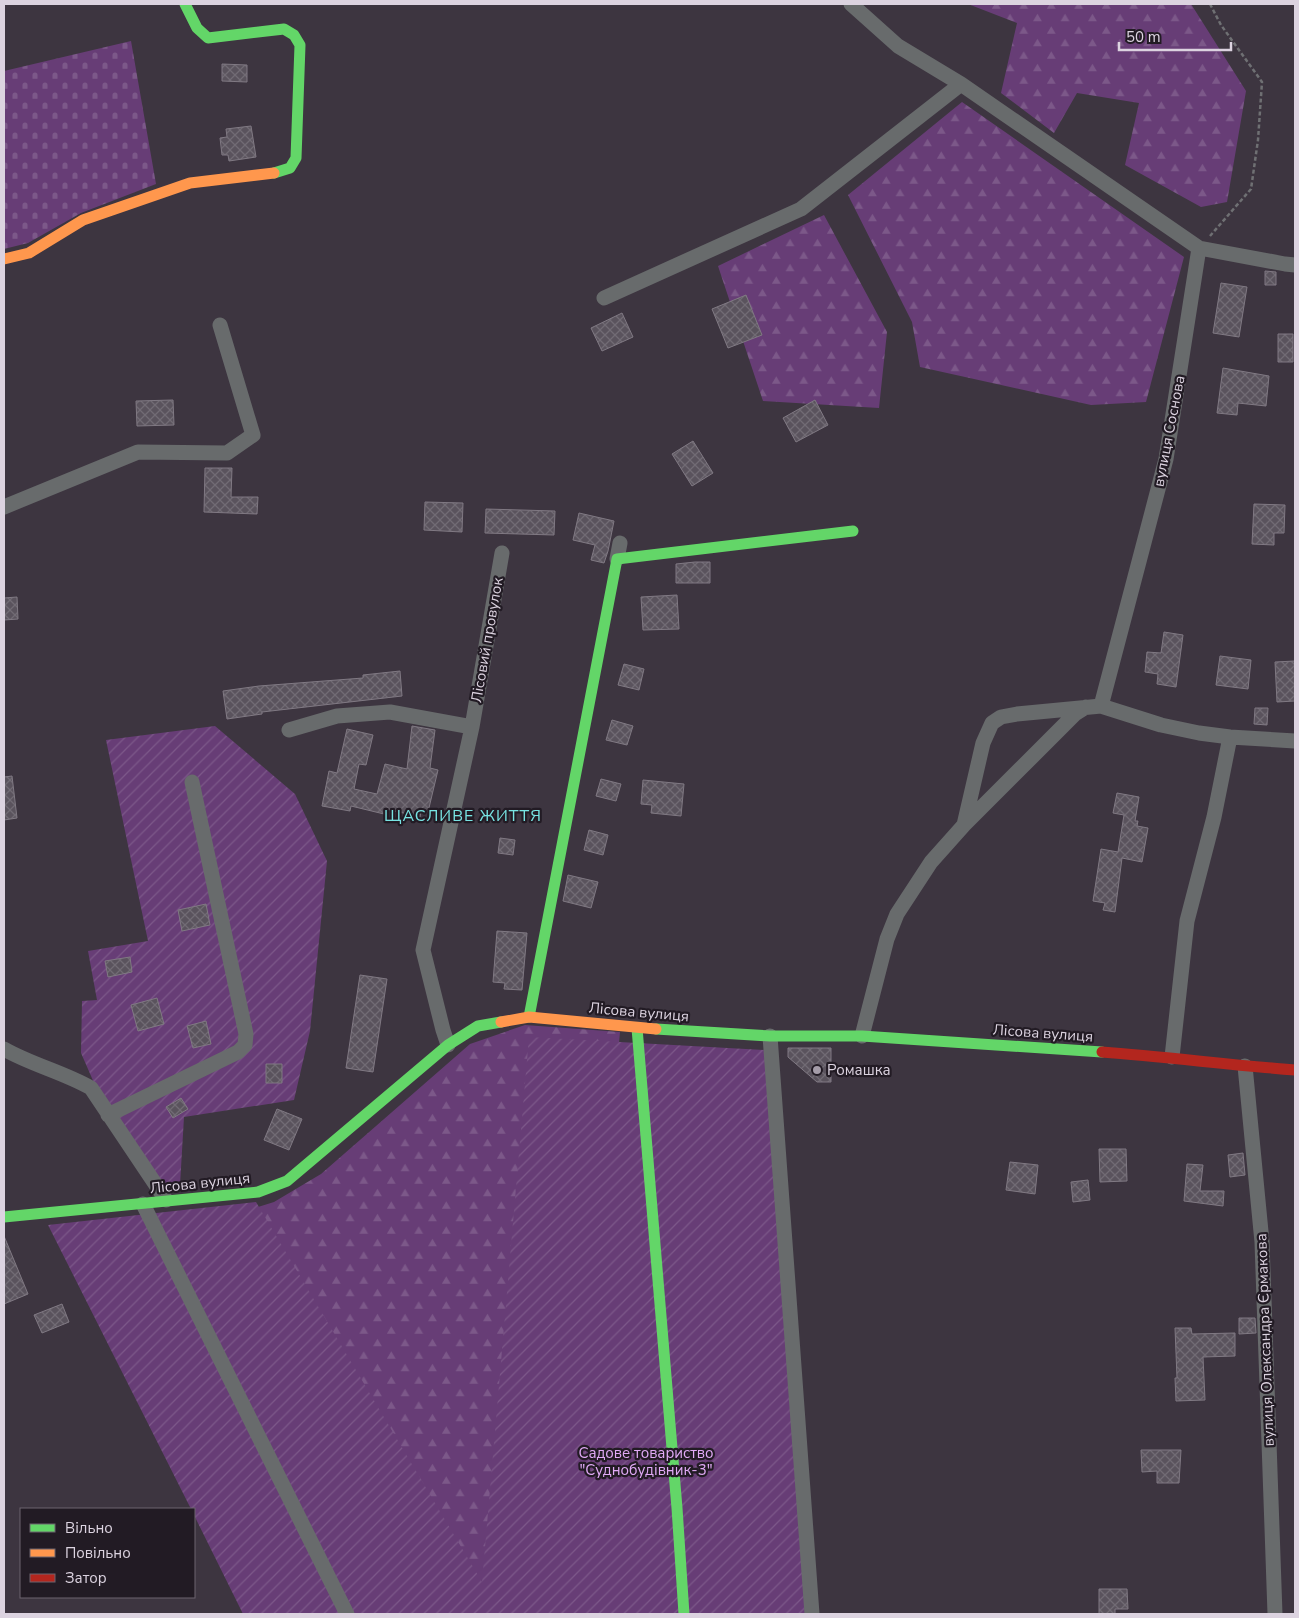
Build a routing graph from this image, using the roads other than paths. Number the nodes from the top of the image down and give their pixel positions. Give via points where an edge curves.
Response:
1 (185, 4) edge
2 (851, 4) edge
3 (961, 84) junction
4 (1200, 248) junction
5 (4, 259) edge
6 (1295, 265) edge
7 (604, 298) dead end
8 (220, 325) dead end
9 (4, 507) edge
10 (853, 531) dead end
11 (620, 543) dead end
12 (502, 553) dead end
13 (618, 559) junction
14 (1093, 706) junction
15 (472, 727) junction
16 (289, 730) dead end
17 (1230, 737) junction
18 (1295, 741) edge
19 (192, 782) dead end
20 (964, 826) junction
21 (529, 1017) junction
22 (637, 1028) junction
23 (770, 1036) junction
24 (862, 1036) junction
25 (448, 1045) junction
26 (4, 1049) edge
27 (1172, 1057) junction
28 (1245, 1066) junction
29 (1295, 1070) edge
30 (108, 1115) junction
31 (166, 1200) junction
32 (143, 1204) junction
33 (4, 1217) edge
34 (347, 1614) edge
35 (684, 1614) edge
36 (812, 1614) edge
37 (1275, 1614) edge

1 - 5 street via 197,29 208,38 284,29 294,35 300,45 296,158 291,168 279,174 190,183 83,220 29,253
2 - 3 street via 898,46
3 - 4 street
3 - 7 street via 801,209
4 - 6 street
4 - 14 street, вулиця Соснова via 1166,459
8 - 9 street via 253,435 227,454 138,452
10 - 13 street
11 - 13 street
12 - 15 street, Лісовий провулок
13 - 21 street
14 - 17 street via 1161,725
14 - 20 street via 1075,714
14 - 20 street via 1017,714 1000,717 992,723 983,743
15 - 16 street via 390,712 337,716
15 - 25 street, Лісовий провулок via 423,950
17 - 18 street
17 - 27 street via 1188,921
19 - 30 street via 246,1034 245,1044 238,1052
20 - 24 street via 931,862 897,914 887,939
21 - 22 street, Лісова вулиця
21 - 25 street, Лісова вулиця via 478,1026
22 - 23 street, Лісова вулиця
22 - 35 street
23 - 24 street, Лісова вулиця
23 - 36 street
24 - 27 street, Лісова вулиця
25 - 31 street, Лісова вулиця via 287,1181 258,1192
26 - 30 street via 75,1078 91,1088
27 - 28 street, Лісова вулиця
28 - 29 street, Лісова вулиця
28 - 37 street, вулиця Олександра Єрмакова via 1262,1242
30 - 31 street
31 - 32 street, Лісова вулиця
32 - 33 street, Лісова вулиця
32 - 34 street

